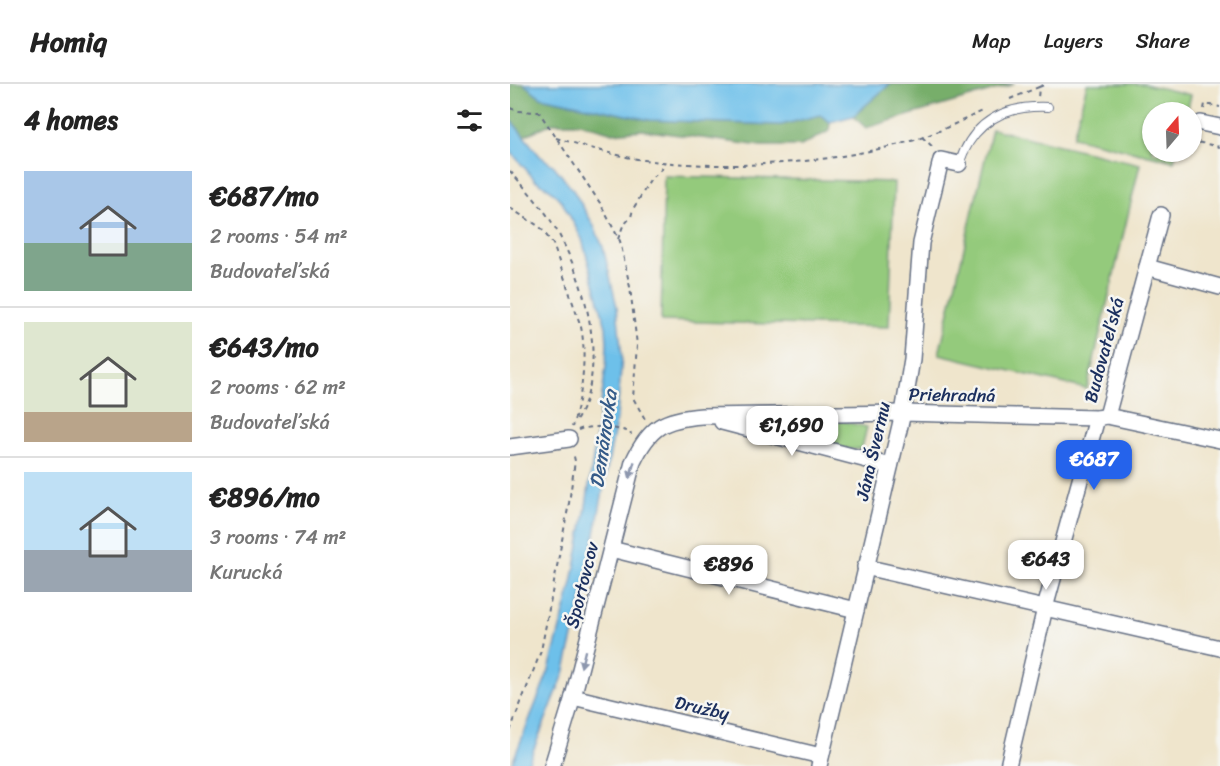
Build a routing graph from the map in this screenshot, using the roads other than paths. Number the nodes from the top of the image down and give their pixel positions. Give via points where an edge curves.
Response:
1 (1048, 107) dead end
2 (1202, 123) edge
3 (1220, 127) edge
4 (959, 164) joint
5 (1161, 215) dead end
6 (1147, 267) junction
7 (1220, 287) edge
8 (903, 413) junction
9 (702, 416) junction
10 (1102, 417) junction
11 (659, 427) joint
12 (571, 433) road end
13 (1220, 440) edge
14 (510, 447) edge
15 (890, 466) junction
16 (610, 549) junction
17 (865, 567) junction
18 (1045, 608) junction
19 (856, 610) junction
20 (1220, 648) edge
21 (573, 698) junction
22 (820, 761) edge
23 (552, 766) edge
24 (1008, 766) edge

1 - 4 lane via 1003,114 981,126 970,138
2 - 3 street
4 - 8 street, Jána Švermu via 941,160 921,243 912,359
5 - 6 street, Budovateľská
6 - 7 street
6 - 10 street, Budovateľská
8 - 9 street, Priehradná
8 - 10 street, Priehradná
8 - 15 street, Jána Švermu
9 - 11 street, Priehradná via 679,418
9 - 15 street
10 - 13 street, Priehradná
10 - 18 street, Budovateľská
11 -> 16 street, Športovcov via 633,462
12 - 14 street
15 - 17 street, Jána Švermu
16 - 19 street
16 -> 21 street, Športovcov
17 - 18 street
17 - 19 street, Jána Švermu
18 - 20 street
18 - 24 street, Budovateľská
19 - 22 street, Jána Švermu
21 - 22 street, Družby
21 - 23 street, Športovcov

